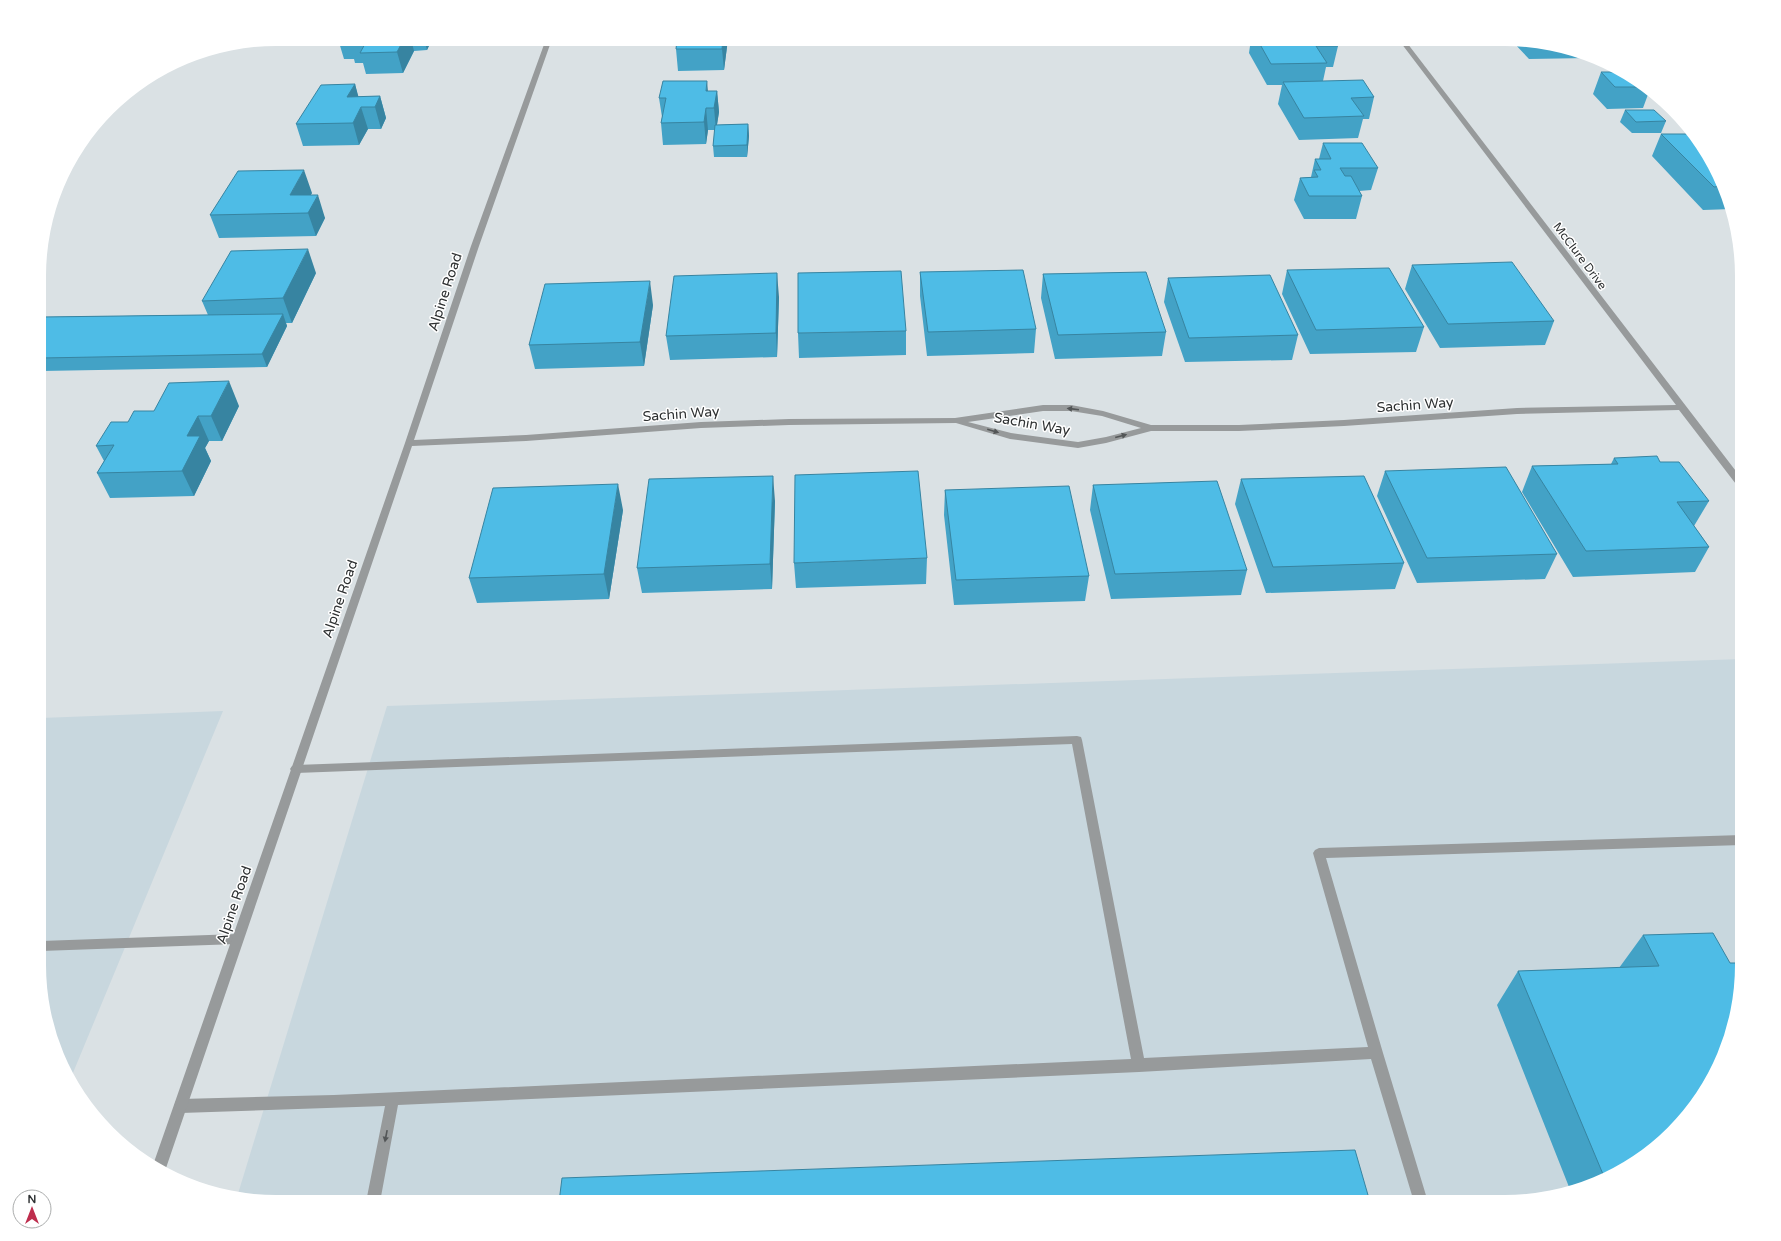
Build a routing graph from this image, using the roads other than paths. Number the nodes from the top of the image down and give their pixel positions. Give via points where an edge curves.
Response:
1 (546, 46) edge
2 (1406, 46) edge
3 (1681, 406) junction
4 (955, 421) junction
5 (1151, 428) junction
6 (409, 443) junction
7 (1735, 477) edge
8 (296, 769) junction
9 (1735, 840) edge
10 (238, 939) junction
11 (46, 946) edge
12 (1376, 1053) junction
13 (1139, 1066) junction
14 (393, 1098) junction
15 (181, 1106) junction
16 (161, 1164) edge
17 (374, 1195) edge
18 (1419, 1195) edge

1 - 6 street, Alpine Road via 475,246
2 - 3 street, McClure Drive
3 - 5 street, Sachin Way via 1517,411 1239,428
3 - 7 street, McClure Drive
5 -> 4 street, Sachin Way via 1071,408 1028,409
4 -> 5 street, Sachin Way via 1010,436 1078,445
4 - 6 street, Sachin Way via 797,422
6 - 8 street, Alpine Road
8 - 10 street, Alpine Road
8 - 13 street via 1077,740
9 - 12 street via 1319,853
10 - 11 street
10 - 15 street, Alpine Road
12 - 13 street
12 - 18 street
13 - 14 street
14 - 15 street
14 -> 17 street
15 - 16 street, Alpine Road

